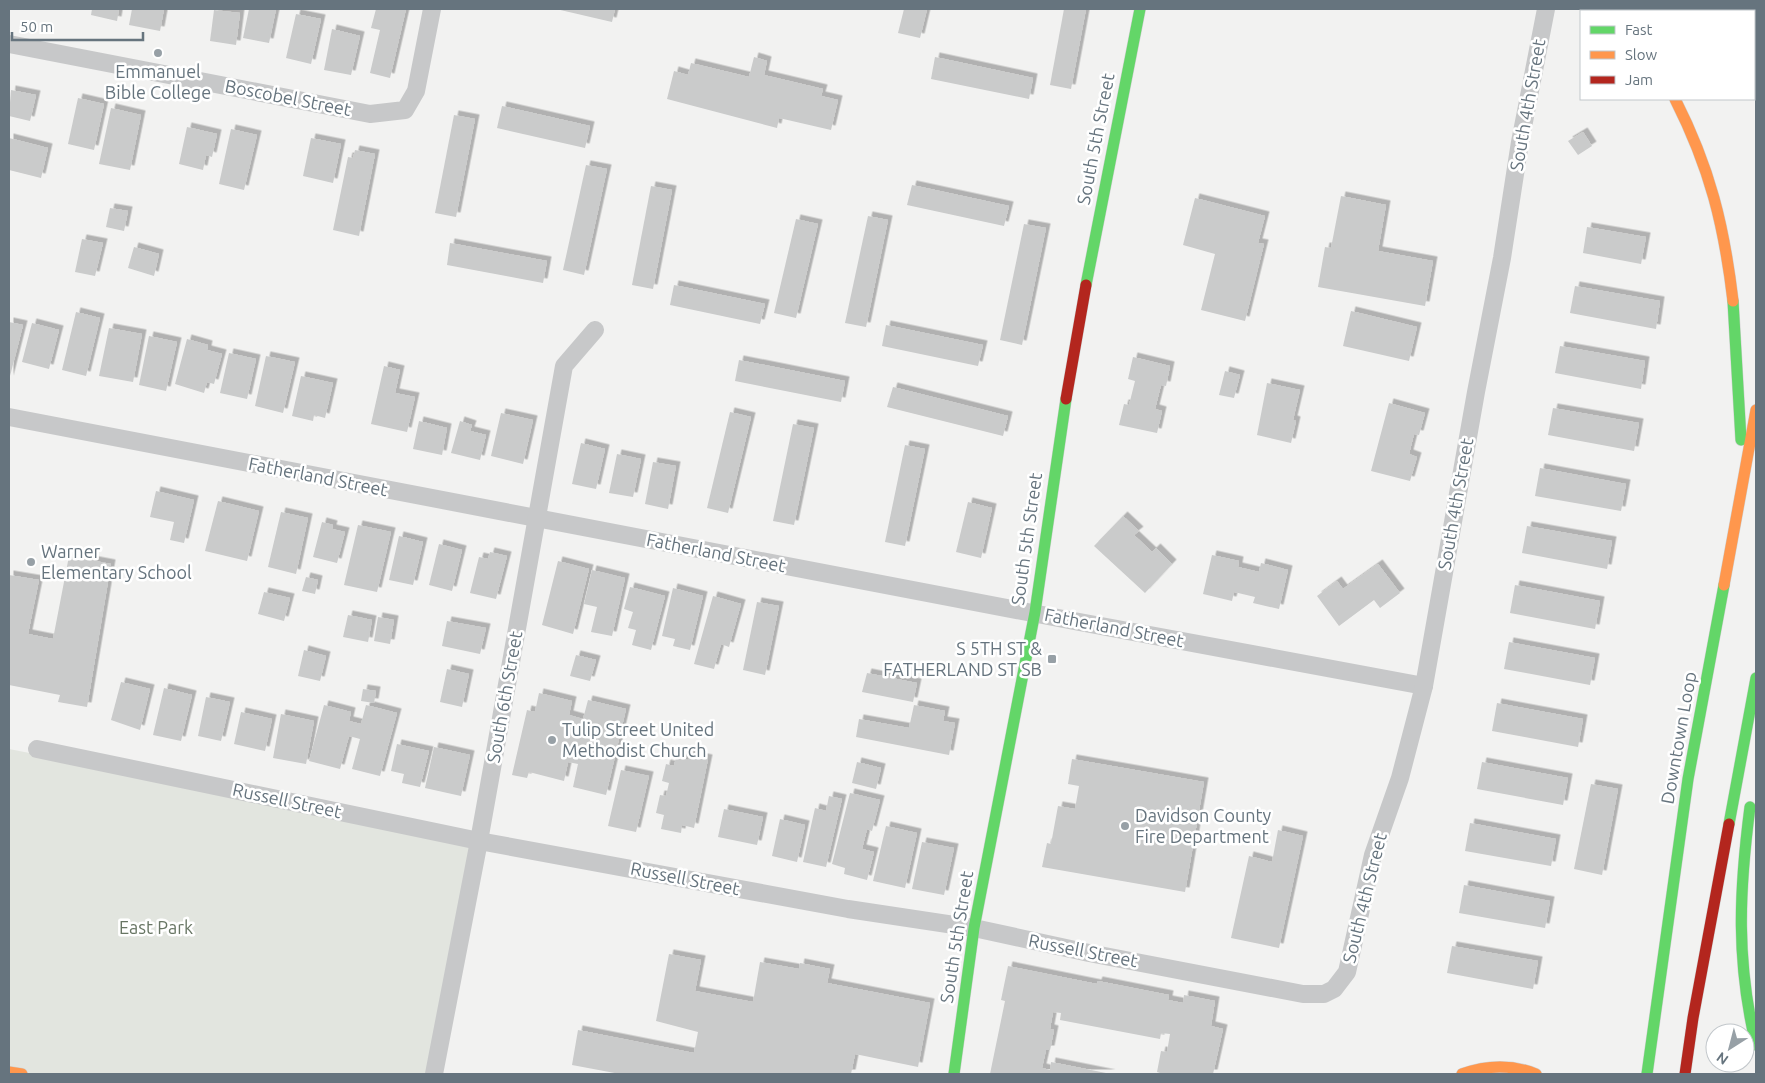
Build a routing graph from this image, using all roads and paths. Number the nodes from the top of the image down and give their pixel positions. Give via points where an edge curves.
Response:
1 (432, 9) edge
2 (1140, 9) edge
3 (1546, 9) edge
4 (1752, 9) edge
5 (1756, 9) edge
6 (9, 44) edge
7 (1676, 100) edge
8 (595, 330) dead end
9 (1756, 410) edge
10 (9, 417) edge
11 (1743, 481) junction
12 (537, 518) junction
13 (1035, 612) junction
14 (1756, 678) edge
15 (1424, 686) junction
16 (37, 749) dead end
17 (1752, 792) dead end
18 (479, 841) junction
19 (974, 928) junction
20 (1334, 989) joint
21 (1756, 1046) edge
22 (9, 1072) edge
23 (22, 1074) edge
24 (434, 1074) edge
25 (954, 1074) edge
26 (1462, 1074) edge
27 (1536, 1074) edge
28 (1646, 1074) edge
29 (1685, 1074) edge

1 - 6 street, Boscobel Street via 416,91 404,110 370,114
2 - 13 main road, South 5th Street via 1078,329 1055,463
3 - 15 street, South 4th Street
4 - 5 main road
7 - 11 main road via 1709,176 1724,228 1733,288
8 - 12 street, South 6th Street via 564,366
9 - 11 main road, Downtown Loop
10 - 12 street, Fatherland Street
11 - 28 main road, Downtown Loop via 1688,779
12 - 13 street, Fatherland Street
12 - 18 street, South 6th Street
13 - 15 street, Fatherland Street
13 - 19 main road, South 5th Street
14 - 29 main road
15 - 20 street, South 4th Street via 1400,778 1373,855 1347,972
16 - 18 street, Russell Street
17 - 21 main road via 1740,878 1739,946 1748,1014
18 - 19 street, Russell Street via 848,909
18 - 24 street, South 6th Street
19 - 20 street, Russell Street via 1303,994 1324,994
19 - 25 main road, South 5th Street
22 - 23 main road
26 - 27 main road via 1484,1067 1502,1066

